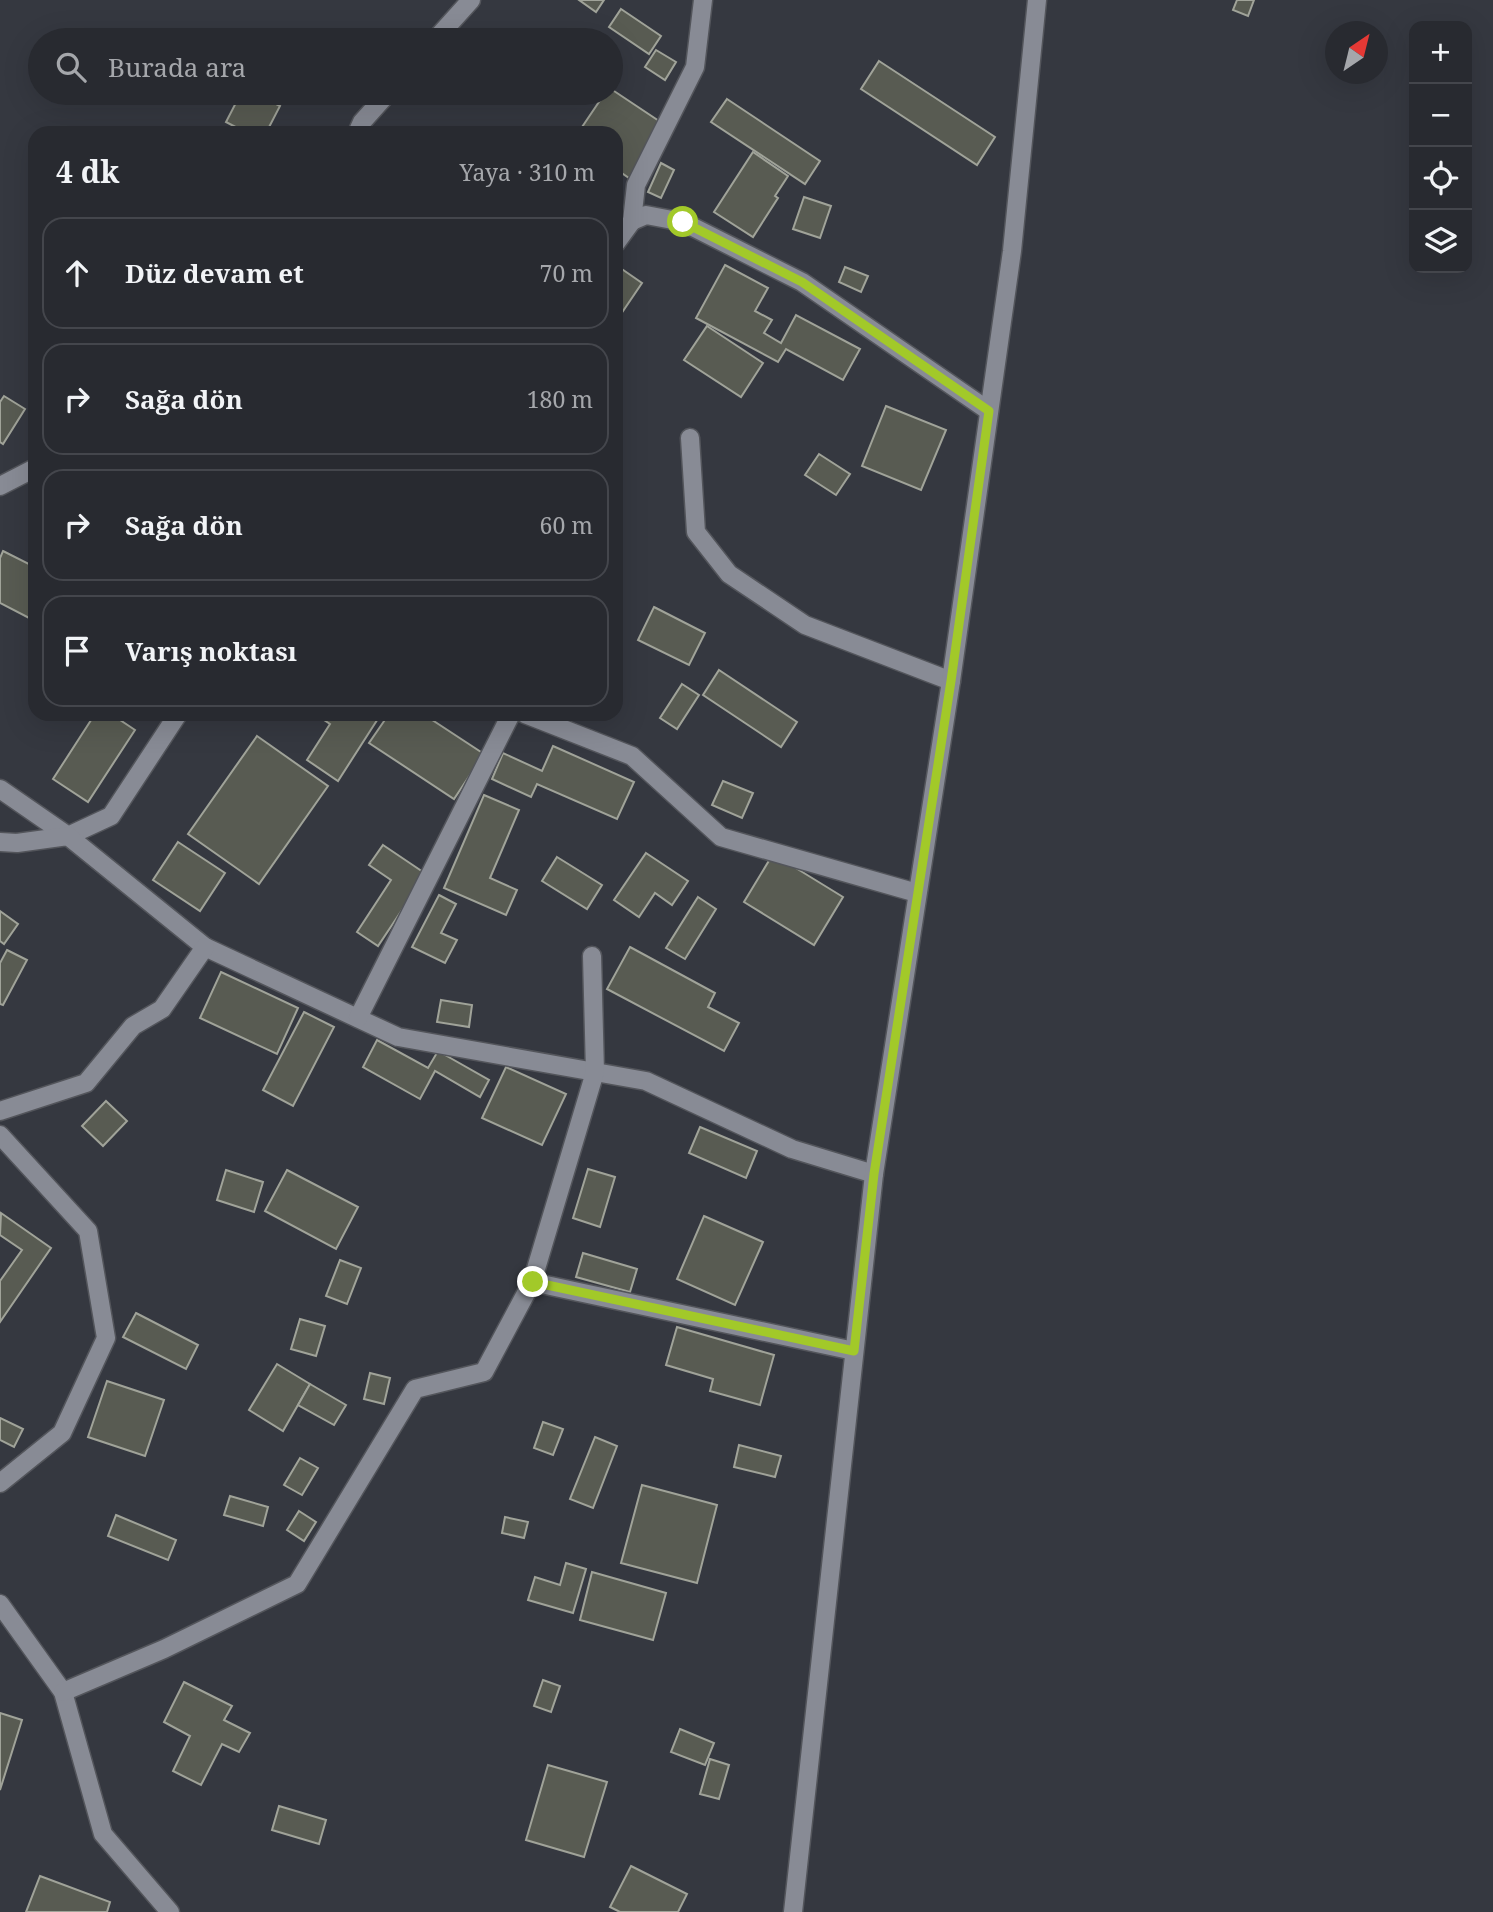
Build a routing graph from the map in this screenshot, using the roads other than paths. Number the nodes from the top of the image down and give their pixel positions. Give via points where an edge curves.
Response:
1 (471, 0) edge
2 (703, 0) edge
3 (1037, 0) edge
4 (446, 28) edge
5 (377, 105) edge
6 (360, 126) edge
7 (632, 221) junction
8 (623, 233) edge
9 (989, 411) junction
10 (690, 439) dead end
11 (28, 472) edge
12 (0, 486) edge
13 (951, 681) junction
14 (173, 721) edge
15 (507, 721) edge
16 (543, 721) edge
17 (0, 789) edge
18 (68, 836) junction
19 (0, 842) edge
20 (917, 893) junction
21 (205, 947) junction
22 (592, 956) dead end
23 (358, 1018) junction
24 (595, 1072) junction
25 (0, 1111) edge
26 (0, 1135) edge
27 (874, 1174) junction
28 (533, 1282) junction
29 (854, 1351) junction
30 (0, 1483) edge
31 (0, 1604) edge
32 (63, 1692) junction
33 (170, 1912) edge
34 (793, 1912) edge

1 - 4 street
2 - 7 street via 695,66 636,185
3 - 9 street via 1012,251
5 - 6 street
7 - 8 street
7 - 9 street via 646,215 683,222 802,282
9 - 13 street
10 - 13 street via 696,532 729,574 805,625
11 - 12 street
13 - 20 street
14 - 18 street via 111,816
15 - 23 street
16 - 20 street via 632,756 721,837
17 - 18 street
18 - 19 street
18 - 21 street
20 - 27 street
21 - 23 street
21 - 25 street via 162,1009 133,1026 86,1083
22 - 24 street
23 - 24 street via 398,1037
24 - 27 street via 646,1081 792,1150
24 - 28 street
26 - 30 street via 88,1231 106,1338 62,1433
27 - 29 street
28 - 29 street
28 - 32 street via 484,1372 415,1389 297,1584
29 - 34 street
31 - 32 street
32 - 33 street via 103,1834

